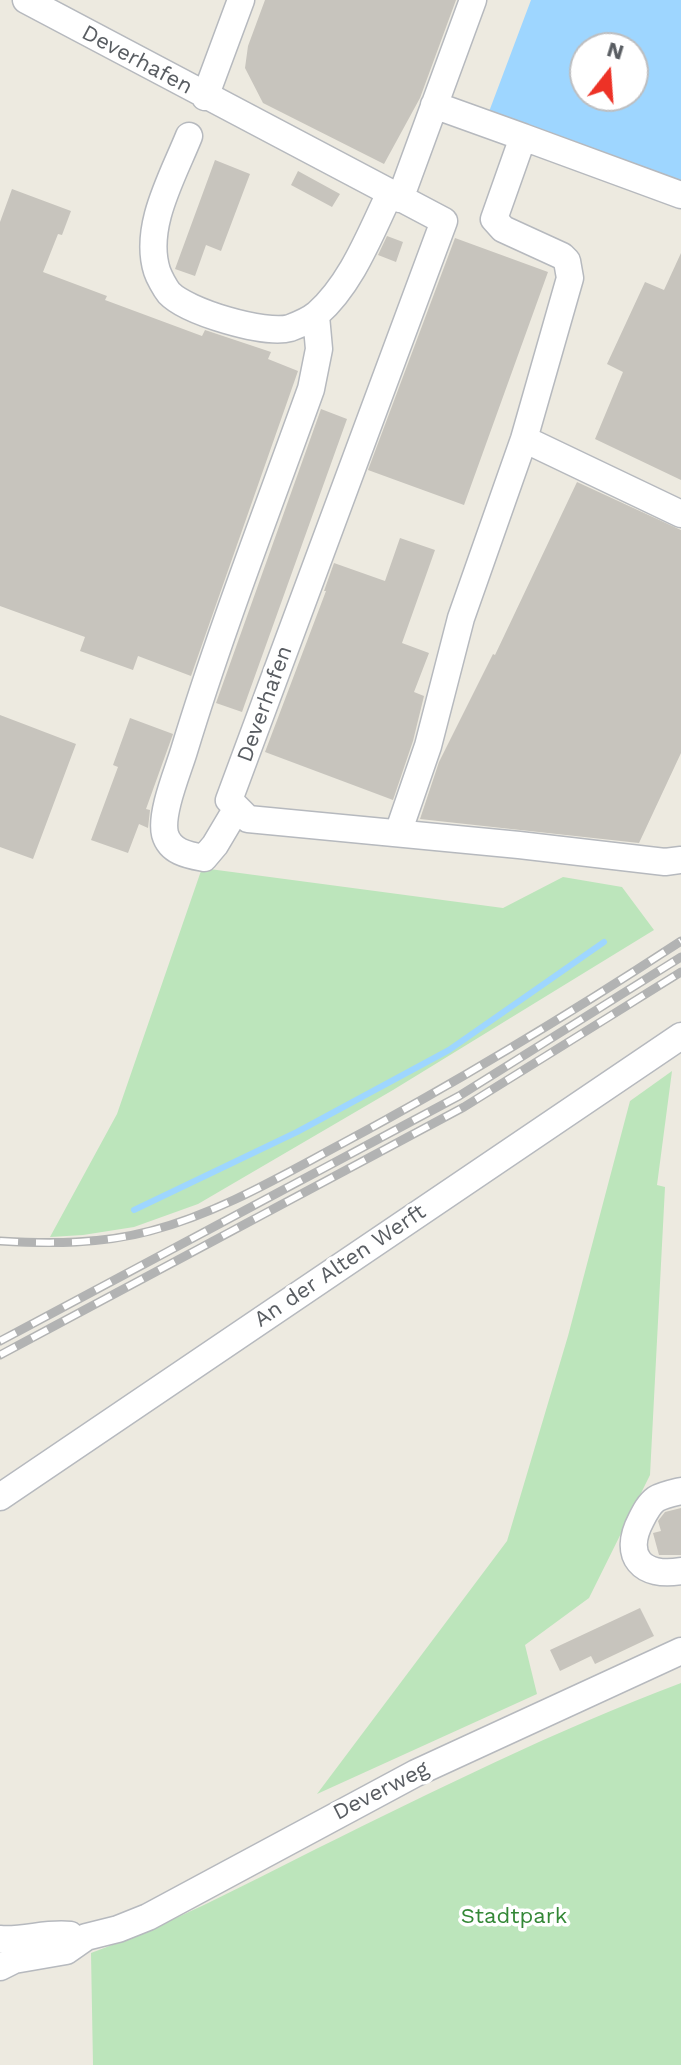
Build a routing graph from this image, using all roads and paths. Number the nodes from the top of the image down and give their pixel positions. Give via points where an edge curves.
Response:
1 (26, 0) edge
2 (241, 0) edge
3 (473, 0) edge
4 (205, 97) junction
5 (434, 105) junction
6 (189, 136) dead end
7 (523, 137) junction
8 (681, 195) edge
9 (395, 196) junction
10 (316, 316) junction
11 (524, 439) junction
12 (681, 514) edge
13 (237, 808) junction
14 (398, 833) junction
15 (681, 860) edge
16 (681, 1036) edge
17 (669, 1494) edge
18 (0, 1497) edge
19 (681, 1571) edge
20 (681, 1651) edge
21 (86, 1937) junction
22 (0, 1939) edge
23 (0, 1967) edge

1 - 4 street, Deverhafen
2 - 4 street, Deverhafen
3 - 5 street
4 - 9 street, Deverhafen
5 - 7 street
5 - 9 street
6 - 10 street via 156,225 157,272 170,293 188,306 264,329 289,328
7 - 8 street
7 - 11 street via 494,219 503,229 562,256 570,278
9 - 10 street via 340,289
9 - 13 street, Deverhafen via 444,221 229,800
10 - 13 street via 319,349 311,389 201,696 167,807 165,833 185,855 204,858
11 - 12 street
11 - 14 street via 461,618 428,746
13 - 14 street via 248,819
14 - 15 street
16 - 18 street, An der Alten Werft
17 - 19 street via 647,1509 632,1544 634,1556 652,1571
20 - 21 street, Deverweg via 416,1773 148,1917
21 - 22 street, Deverweg
21 - 23 street, Deverweg via 66,1951

